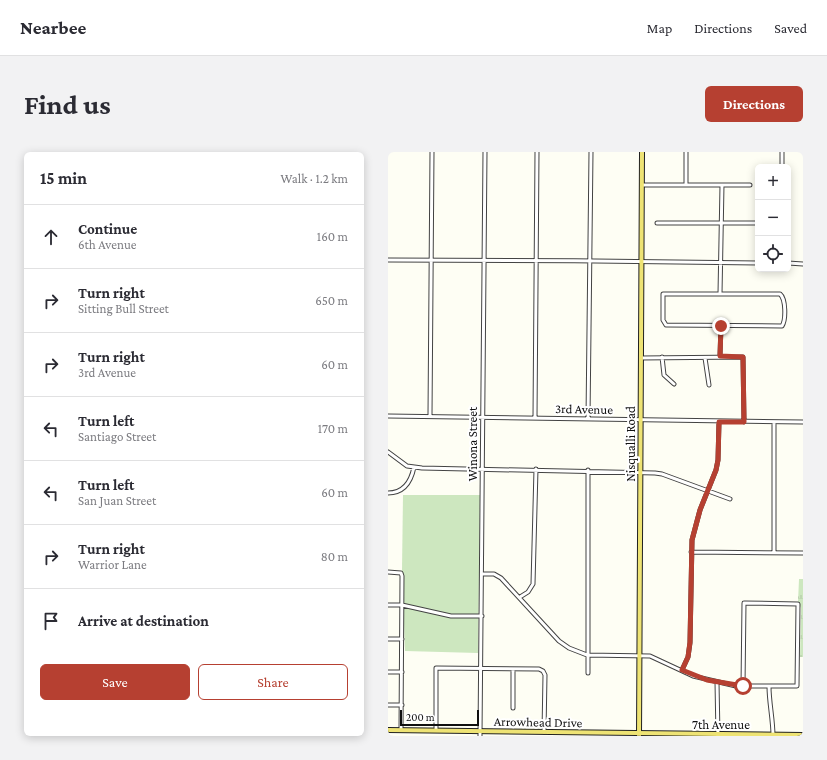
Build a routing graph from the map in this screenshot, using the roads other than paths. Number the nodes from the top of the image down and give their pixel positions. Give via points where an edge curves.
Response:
1 (432, 152) edge
2 (484, 152) edge
3 (537, 152) edge
4 (592, 152) edge
5 (642, 152) edge
6 (686, 152) edge
7 (782, 152) edge
8 (782, 164) edge
9 (642, 185) junction
10 (686, 185) junction
11 (722, 185) junction
12 (750, 185) dead end
13 (657, 223) dead end
14 (721, 223) junction
15 (755, 223) edge
16 (535, 259) junction
17 (388, 260) edge
18 (430, 260) junction
19 (591, 260) junction
20 (483, 261) junction
21 (641, 262) junction
22 (721, 262) junction
23 (755, 263) edge
24 (791, 263) edge
25 (803, 264) edge
26 (720, 294) junction
27 (721, 326) junction
28 (720, 356) junction
29 (662, 357) junction
30 (641, 358) junction
31 (705, 358) junction
32 (674, 384) dead end
33 (709, 385) dead end
34 (388, 416) edge
35 (430, 416) junction
36 (482, 418) junction
37 (534, 418) junction
38 (588, 419) junction
39 (641, 420) junction
40 (719, 422) junction
41 (744, 422) junction
42 (774, 422) junction
43 (803, 422) edge
44 (388, 452) edge
45 (414, 467) junction
46 (482, 469) junction
47 (536, 469) junction
48 (588, 470) junction
49 (640, 472) junction
50 (708, 490) junction
51 (388, 493) edge
52 (730, 499) dead end
53 (691, 552) junction
54 (774, 552) junction
55 (803, 553) edge
56 (388, 572) edge
57 (482, 574) junction
58 (520, 597) junction
59 (388, 605) edge
60 (402, 605) junction
61 (482, 616) junction
62 (388, 639) edge
63 (402, 639) junction
64 (587, 655) junction
65 (639, 655) junction
66 (481, 668) junction
67 (513, 669) junction
68 (682, 670) junction
69 (388, 672) edge
70 (402, 672) junction
71 (588, 673) dead end
72 (718, 682) junction
73 (743, 686) junction
74 (769, 686) junction
75 (388, 705) edge
76 (402, 705) junction
77 (512, 708) dead end
78 (388, 730) edge
79 (401, 730) junction
80 (436, 730) junction
81 (480, 731) junction
82 (544, 732) junction
83 (639, 735) edge
84 (718, 735) edge
85 (773, 735) edge
86 (803, 735) edge
87 (480, 736) edge

1 - 18 street
2 - 20 street, Winona Street
3 - 16 street
4 - 19 street
5 - 9 main road, Nisqualli Road
6 - 10 street
7 - 8 street
9 - 10 street
9 - 21 main road, Nisqualli Road
10 - 11 street
11 - 12 street
11 - 14 street
13 - 14 street
14 - 15 street
14 - 22 street
16 - 19 street
16 - 20 street
16 - 37 street
17 - 18 street
18 - 20 street
18 - 35 street
19 - 21 street
19 - 38 street
20 - 36 street, Winona Street
21 - 22 street
21 - 30 main road, Nisqualli Road
22 - 23 street
22 - 26 street
24 - 25 street
26 - 27 street via 663,294 664,324
26 - 27 street via 780,294 784,299 783,325
27 - 28 street
28 - 31 street
28 - 41 street via 743,357
29 - 30 street
29 - 31 street
29 - 32 street via 664,375
30 - 39 main road, Nisqualli Road
31 - 33 street
34 - 35 street, 3rd Avenue
35 - 36 street, 3rd Avenue
36 - 37 street, 3rd Avenue
36 - 46 street, Winona Street
37 - 38 street, 3rd Avenue
38 - 39 street, 3rd Avenue
39 - 40 street, 3rd Avenue
39 - 49 main road, Nisqualli Road
40 - 41 street, 3rd Avenue
40 - 50 street via 718,460
41 - 42 street, 3rd Avenue
42 - 43 street, 3rd Avenue
42 - 54 street
44 - 45 street via 407,466
45 - 46 street
45 - 51 street via 409,482 403,489
46 - 47 street
46 - 57 street, Winona Street
47 - 48 street
47 - 58 street via 533,584 528,592
48 - 49 street
48 - 64 street
49 - 50 street via 662,474
49 - 65 main road, Nisqualli Road
50 - 52 street
50 - 53 street via 696,524
53 - 54 street
53 - 68 street via 690,642 688,657
54 - 55 street
56 - 60 street via 401,573
57 - 58 street via 494,574 501,578
57 - 61 street, Winona Street
58 - 64 street via 559,641
59 - 60 street
60 - 61 street via 445,615
60 - 63 street
61 - 66 street, Winona Street
62 - 63 street
63 - 70 street
64 - 65 street
64 - 71 street
65 - 68 street via 650,656
65 - 83 main road, Nisqualli Road
66 - 67 street
66 - 80 street via 436,668
66 - 81 street, Winona Street
67 - 77 street
67 - 82 street via 539,669 545,675
68 - 72 street via 693,676
69 - 70 street
70 - 76 street
72 - 73 street
72 - 84 street
73 - 74 street
73 - 74 street via 744,603 798,604 797,686
74 - 85 street
75 - 76 street
76 - 79 street
78 - 79 main road, Arrowhead Drive
79 - 80 main road, Arrowhead Drive
80 - 81 main road, Arrowhead Drive
81 - 82 main road, Arrowhead Drive
81 - 87 street, Winona Street
82 - 83 main road, Arrowhead Drive
83 - 84 main road, 7th Avenue
84 - 85 main road, 7th Avenue
85 - 86 main road, 7th Avenue

